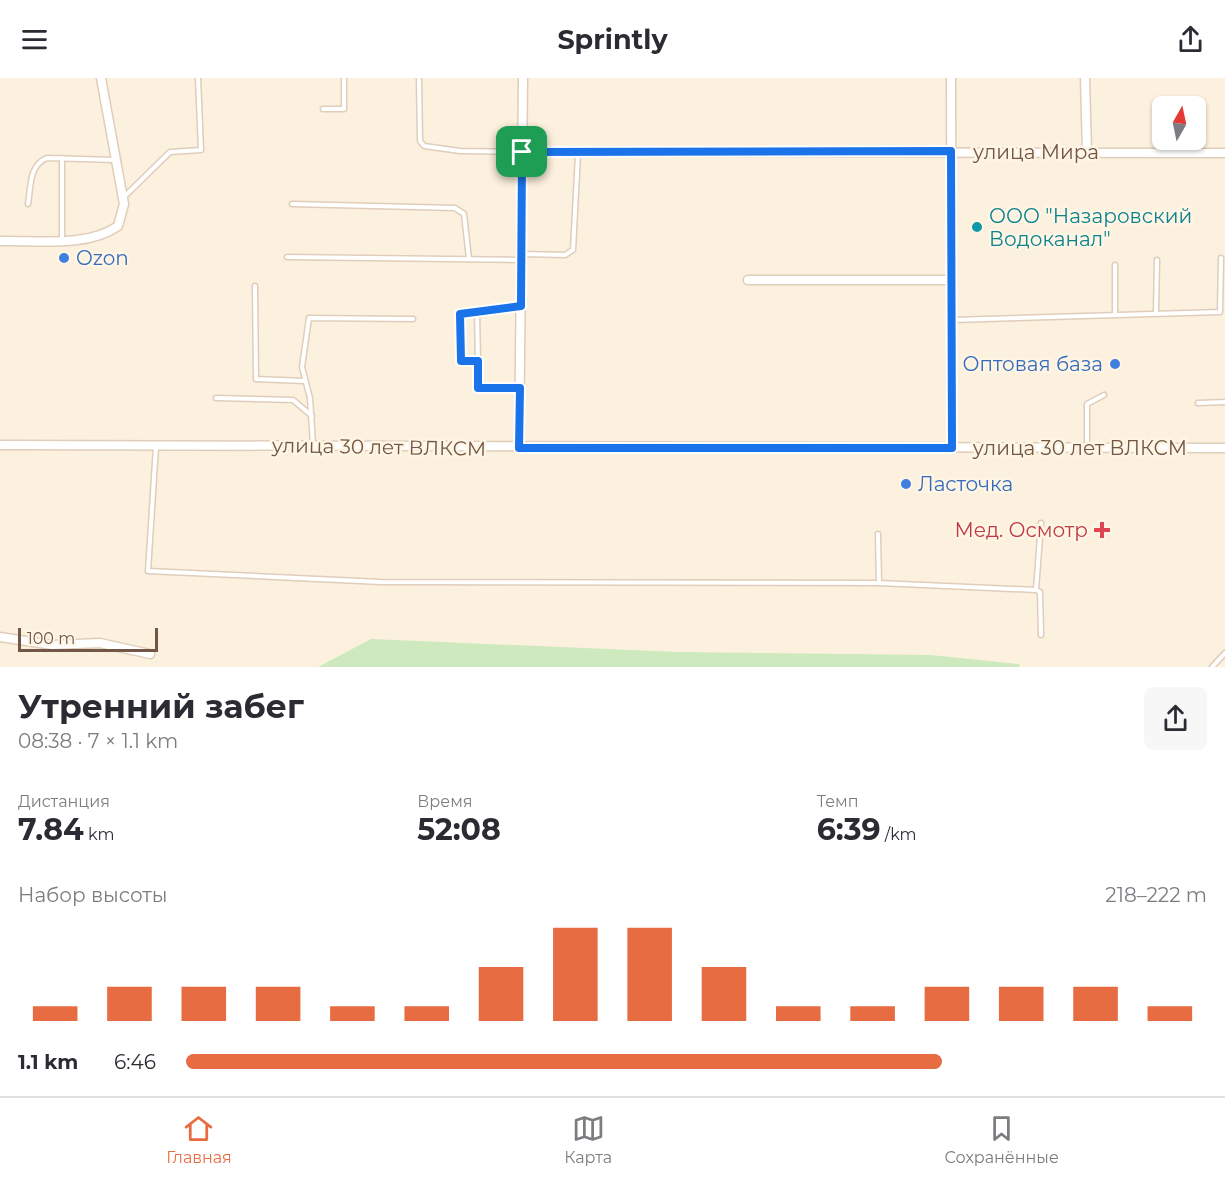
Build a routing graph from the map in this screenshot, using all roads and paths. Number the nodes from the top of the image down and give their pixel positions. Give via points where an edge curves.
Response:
1 (101, 78) edge
2 (198, 78) edge
3 (344, 78) edge
4 (419, 78) edge
5 (523, 78) edge
6 (951, 78) edge
7 (1085, 78) edge
8 (323, 109) dead end
9 (951, 151) junction
10 (522, 152) junction
11 (1086, 152) junction
12 (578, 153) junction
13 (1225, 153) edge
14 (62, 158) junction
15 (116, 160) junction
16 (123, 198) junction
17 (28, 204) dead end
18 (292, 204) dead end
19 (62, 239) junction
20 (0, 241) edge
21 (287, 257) dead end
22 (521, 257) junction
23 (1221, 258) dead end
24 (469, 259) junction
25 (1156, 260) dead end
26 (1115, 265) dead end
27 (748, 280) dead end
28 (952, 280) junction
29 (255, 286) dead end
30 (521, 306) junction
31 (477, 313) junction
32 (1115, 314) junction
33 (1156, 314) junction
34 (413, 319) dead end
35 (952, 320) junction
36 (478, 361) junction
37 (304, 381) junction
38 (520, 388) junction
39 (1104, 395) dead end
40 (216, 398) dead end
41 (1225, 402) edge
42 (1198, 403) dead end
43 (312, 417) junction
44 (0, 446) edge
45 (156, 446) junction
46 (313, 446) junction
47 (519, 448) junction
48 (952, 448) junction
49 (1087, 448) junction
50 (1225, 448) edge
51 (1041, 523) dead end
52 (878, 534) dead end
53 (879, 583) junction
54 (1036, 590) junction
55 (1041, 635) dead end
56 (0, 637) edge
57 (1225, 653) edge
58 (150, 654) dead end
59 (1212, 667) edge

1 - 15 street
2 - 16 lane via 201,150 170,152
3 - 8 lane via 344,109
4 - 10 lane via 420,141 424,146 460,152
5 - 10 street
6 - 9 street
7 - 11 street
9 - 11 street, улица Мира
9 - 12 street, улица Мира
9 - 28 street
10 - 12 street, улица Мира
10 - 22 street
11 - 13 street, улица Мира
12 - 22 lane via 573,250 565,255
14 - 15 lane
14 - 17 lane via 47,158 34,167
14 - 19 lane
15 - 16 street
16 - 19 street via 118,226 108,232
18 - 24 lane via 454,208 464,214
19 - 20 street
21 - 24 lane
22 - 24 lane
22 - 30 street
23 - 33 lane via 1220,312
25 - 33 lane
26 - 32 lane
27 - 28 street
28 - 35 street
29 - 37 lane via 256,379
30 - 31 lane
30 - 38 street
31 - 36 lane
31 - 36 lane via 460,314 461,361
32 - 33 lane
32 - 35 lane
34 - 37 lane via 309,318 302,367
35 - 48 street
36 - 38 lane via 478,388
37 - 43 lane
38 - 47 street
39 - 49 lane via 1087,404
40 - 43 lane via 293,399
41 - 42 lane
43 - 46 lane
44 - 45 street, улица 30 лет ВЛКСМ
45 - 46 street, улица 30 лет ВЛКСМ
45 - 53 lane via 148,571 381,582
46 - 47 street, улица 30 лет ВЛКСМ
47 - 48 street, улица 30 лет ВЛКСМ
48 - 49 street, улица 30 лет ВЛКСМ
49 - 50 street, улица 30 лет ВЛКСМ
51 - 54 lane
52 - 53 lane
53 - 54 lane
54 - 55 lane via 1040,592
56 - 58 street via 52,645 100,643
57 - 59 lane

